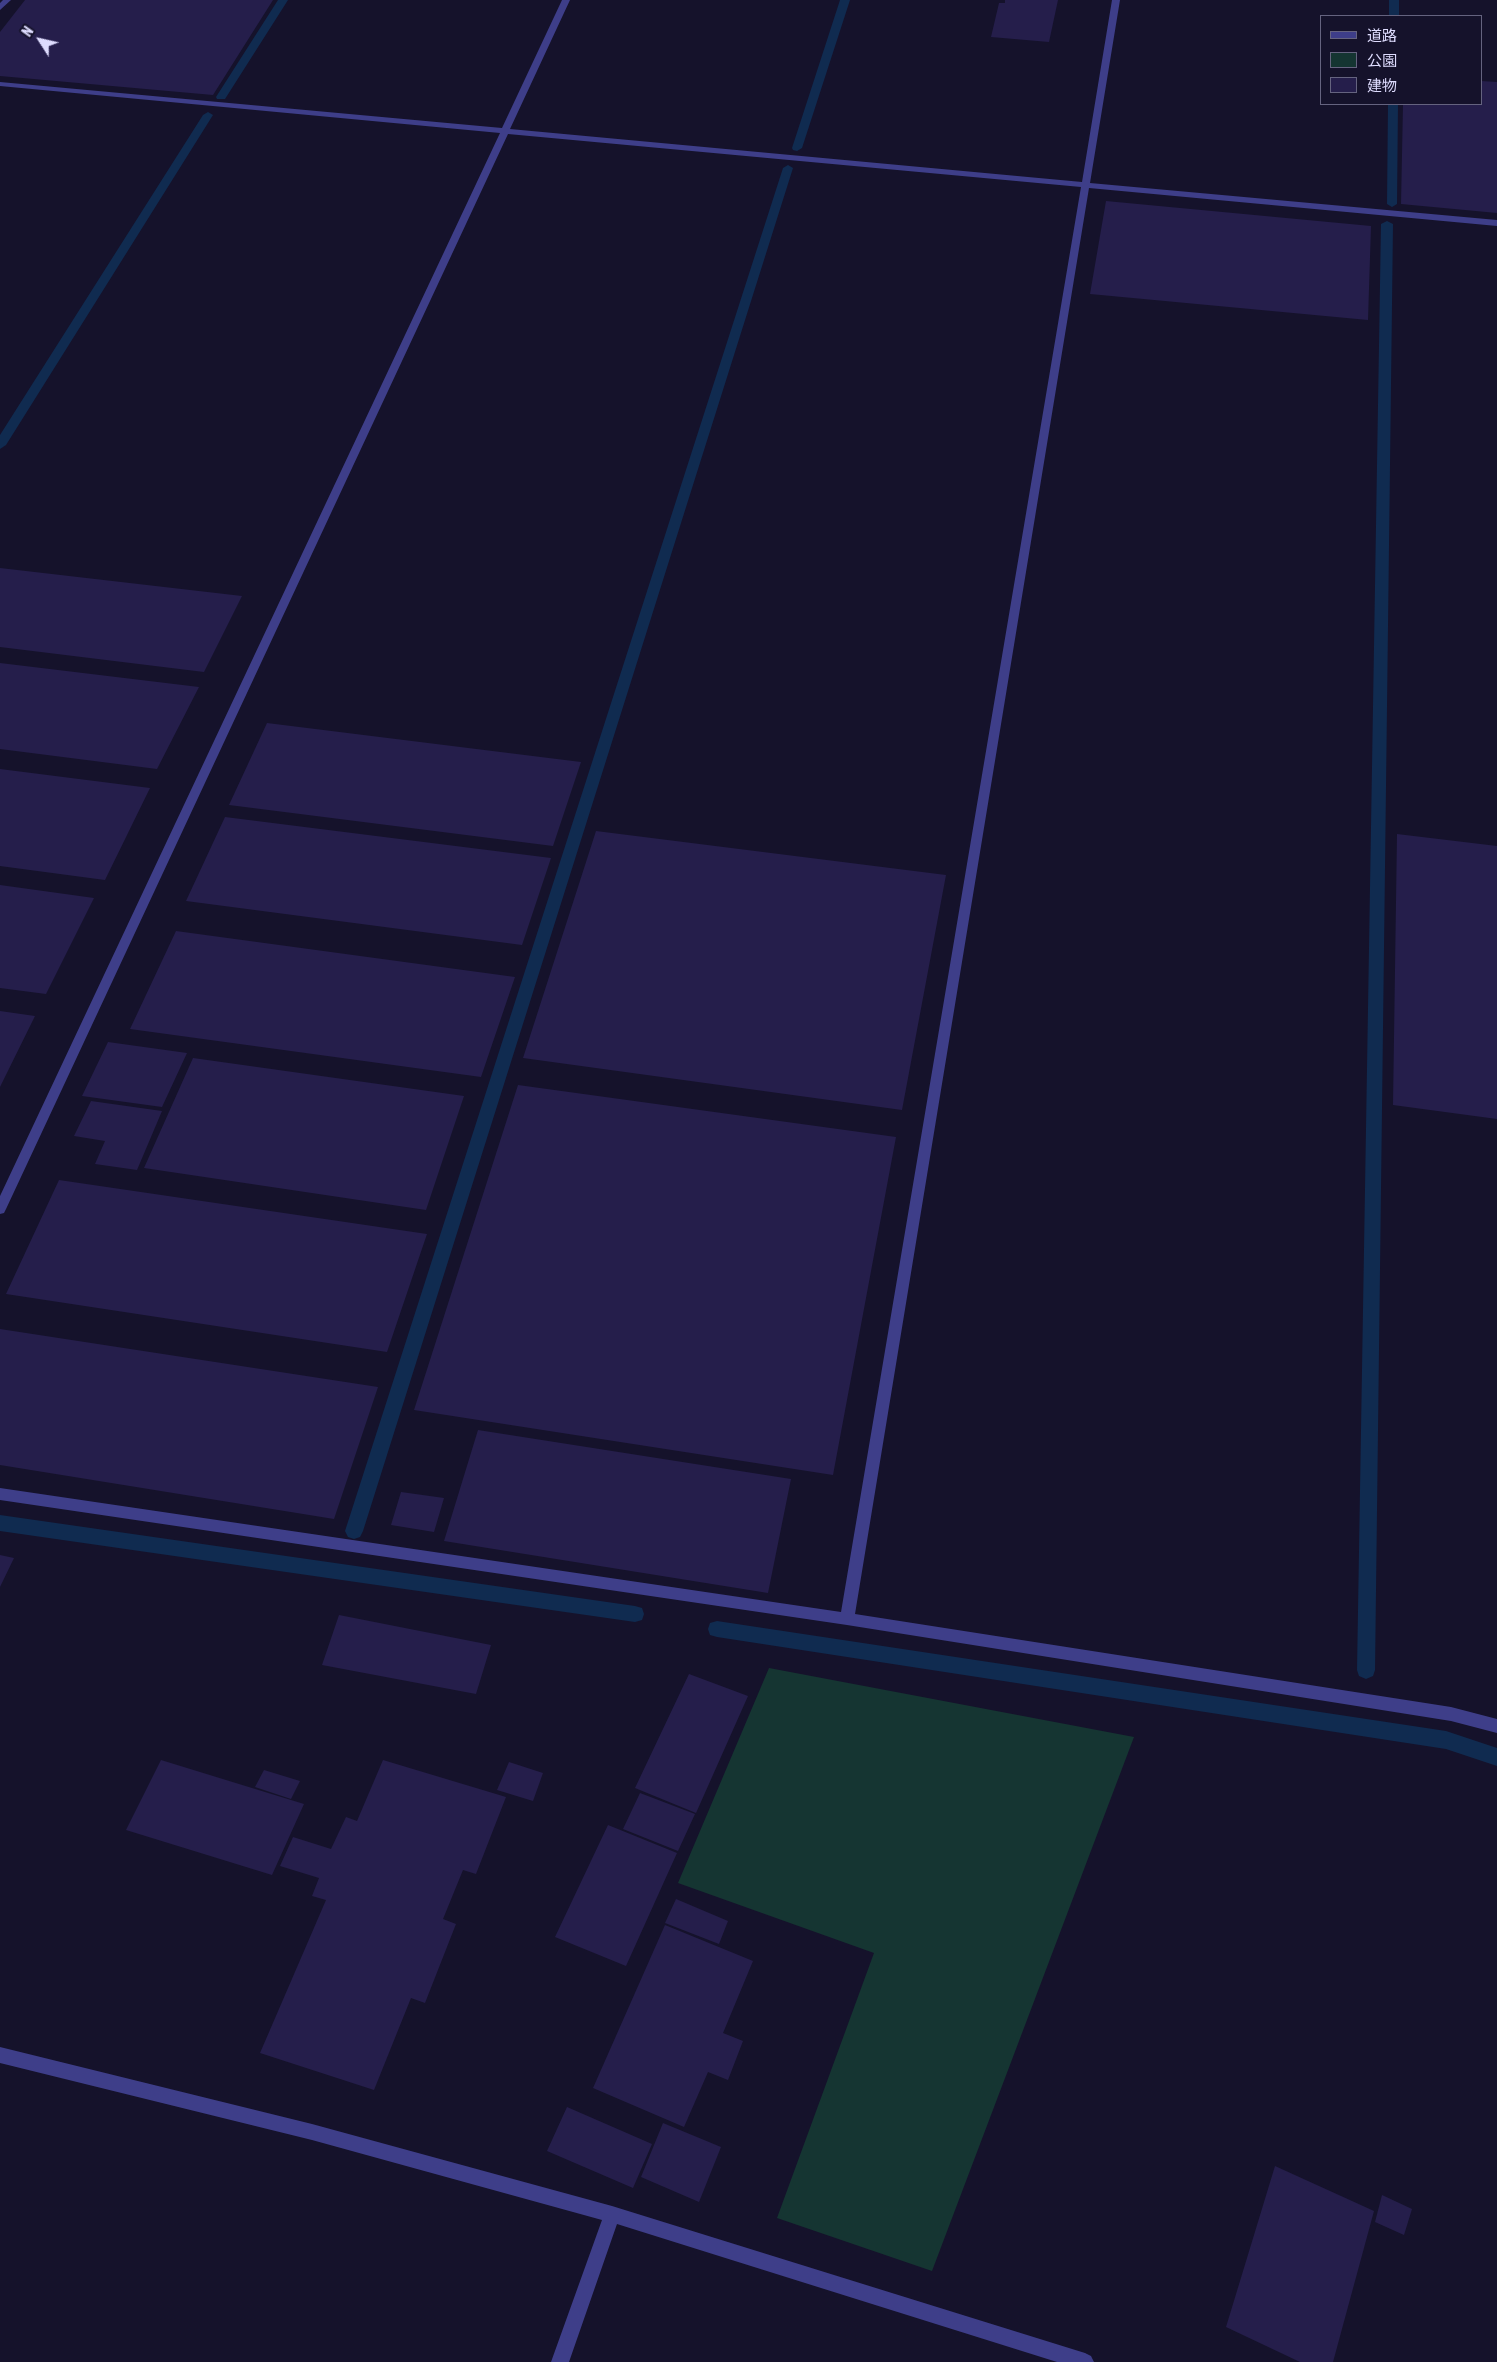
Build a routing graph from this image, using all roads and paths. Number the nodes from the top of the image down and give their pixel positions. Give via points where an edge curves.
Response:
1 (7, 0) edge
2 (566, 0) edge
3 (1116, 0) edge
4 (0, 8) edge
5 (0, 84) edge
6 (503, 131) junction
7 (1084, 184) junction
8 (1497, 223) edge
9 (0, 1209) edge
10 (0, 1494) edge
11 (847, 1619) junction
12 (1497, 1726) edge
13 (0, 2055) edge
14 (612, 2214) junction
15 (560, 2362) edge
16 (1085, 2362) edge

1 - 4 street
2 - 6 street
3 - 7 street
5 - 6 street
6 - 7 street
6 - 9 street
7 - 8 street
7 - 11 street
10 - 11 street
11 - 12 street via 1442,1712
13 - 14 street via 312,2132
14 - 15 street
14 - 16 street

